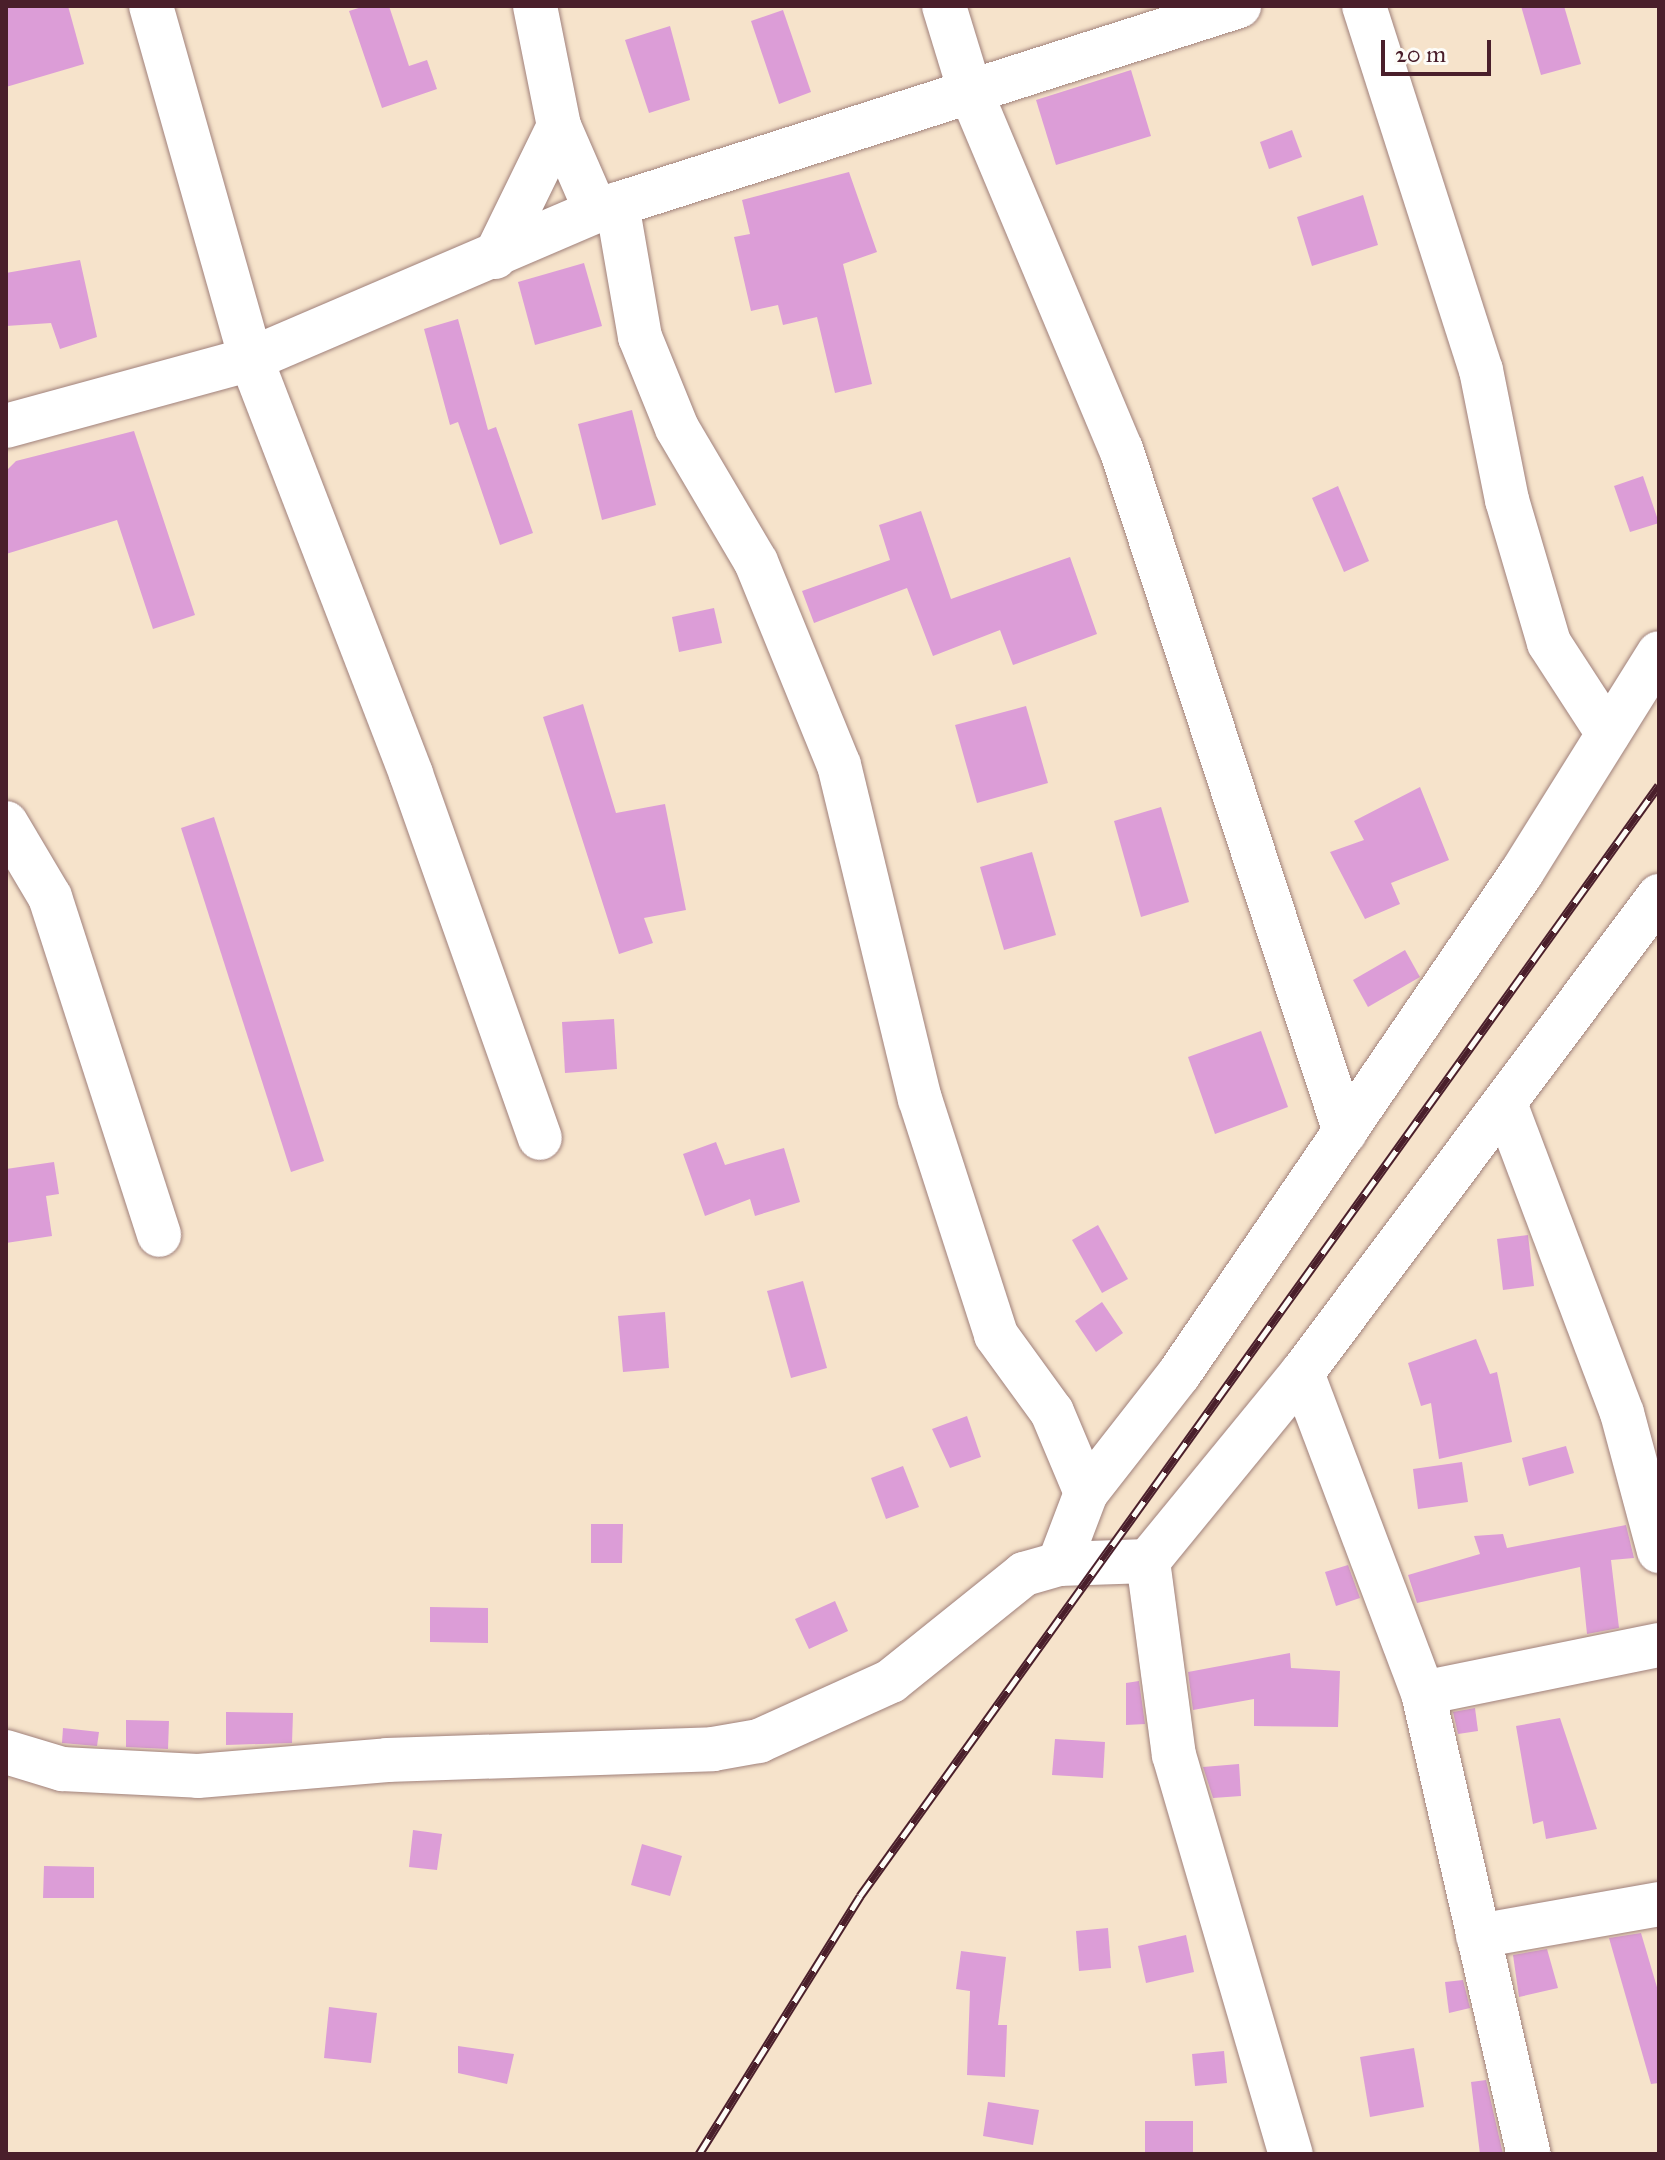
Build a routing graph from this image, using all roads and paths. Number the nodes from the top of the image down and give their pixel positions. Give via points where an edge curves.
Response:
1 (151, 6) edge
2 (535, 6) edge
3 (944, 6) edge
4 (1239, 6) edge
5 (1364, 6) edge
6 (969, 88) junction
7 (559, 126) junction
8 (606, 208) junction
9 (495, 257) junction
10 (251, 359) junction
11 (6, 426) edge
12 (1659, 653) edge
13 (1608, 734) junction
14 (6, 823) edge
15 (1659, 896) edge
16 (1506, 1106) junction
17 (1345, 1132) junction
18 (540, 1138) dead end
19 (159, 1235) dead end
20 (1302, 1373) junction
21 (1086, 1493) junction
22 (1659, 1551) edge
23 (1148, 1561) junction
24 (1059, 1564) junction
25 (1659, 1645) edge
26 (1423, 1693) junction
27 (6, 1752) edge
28 (1659, 1904) edge
29 (1478, 1936) junction
30 (1291, 2154) edge
31 (1529, 2154) edge

1 - 10 street
2 - 7 street
3 - 6 street
4 - 6 street
5 - 13 street via 1481,370 1507,500 1549,643
6 - 8 street
6 - 17 street via 1121,449
7 - 8 street
7 - 9 street
8 - 9 street
8 - 21 street via 640,337 677,428 756,562 839,765 920,1099 996,1335 1052,1412
9 - 10 street
10 - 11 street
10 - 18 street via 411,774
12 - 13 street
13 - 17 street
14 - 19 street via 50,897
15 - 16 street
16 - 20 street
16 - 22 street via 1622,1413
17 - 21 street via 1179,1374
20 - 23 street
20 - 26 street
21 - 24 street
23 - 24 street
23 - 30 street via 1174,1755
24 - 27 street via 1024,1574 891,1681 759,1741 713,1749 553,1751 198,1776 62,1769
25 - 26 street
26 - 29 street
28 - 29 street
29 - 31 street

